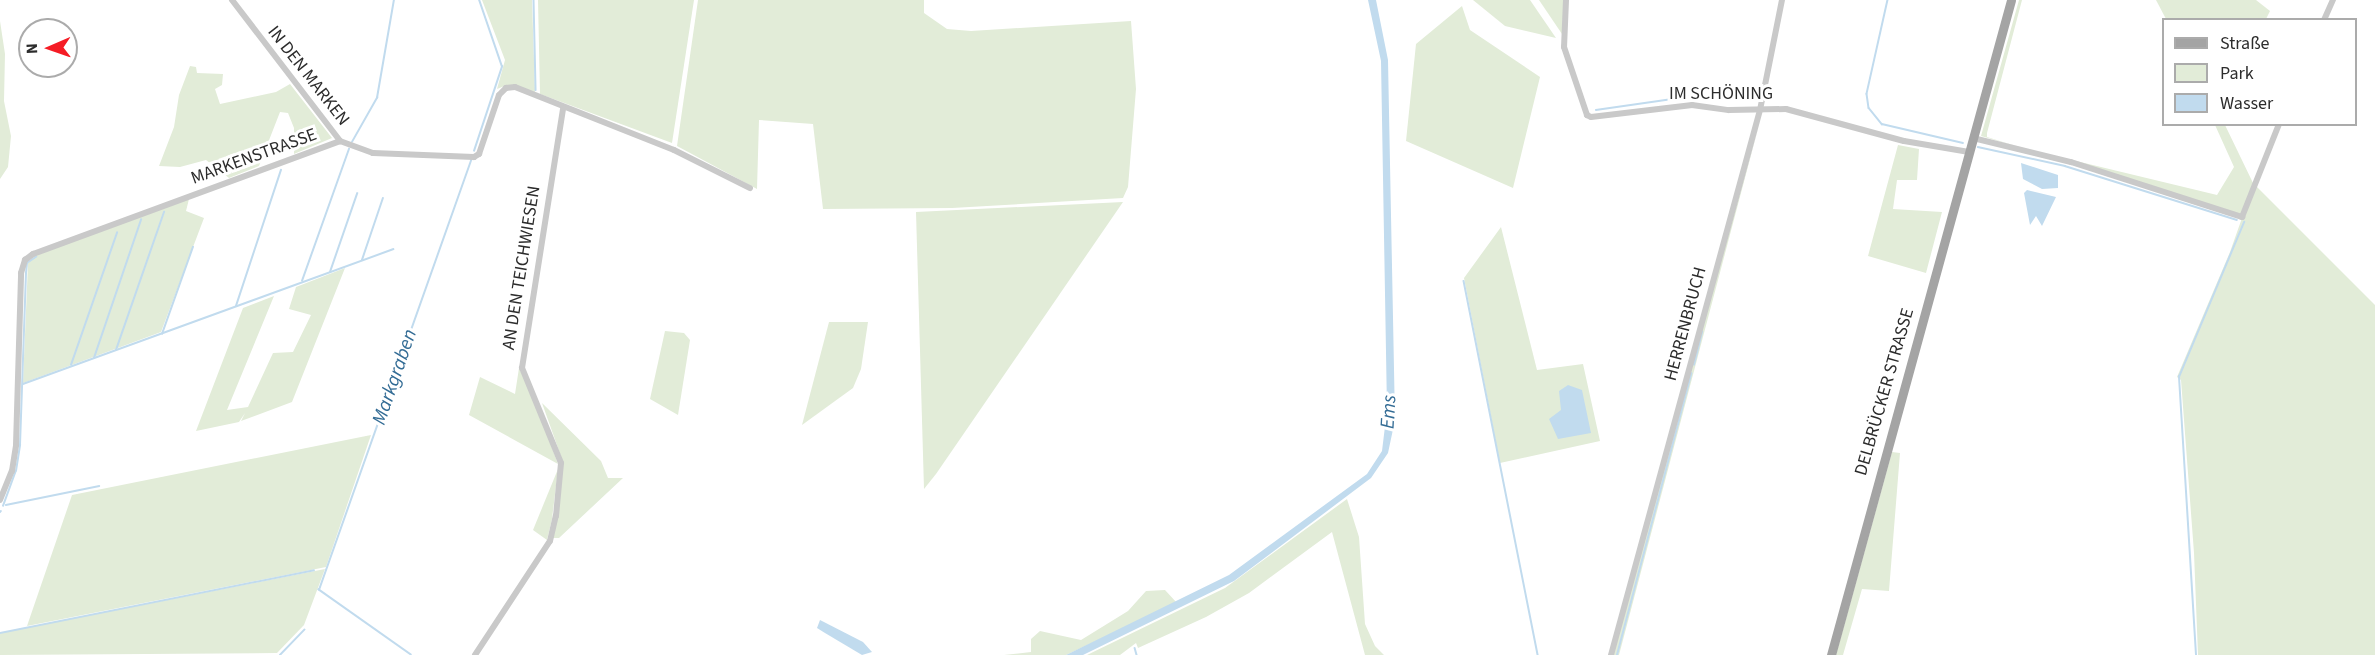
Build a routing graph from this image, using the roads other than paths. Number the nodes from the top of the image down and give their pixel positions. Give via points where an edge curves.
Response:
1 (232, 0) edge
2 (1566, 0) edge
3 (1782, 0) edge
4 (2011, 0) edge
5 (2333, 0) edge
6 (2325, 18) edge
7 (563, 108) junction
8 (1760, 110) junction
9 (2277, 126) edge
10 (1973, 138) junction
11 (340, 141) junction
12 (1969, 152) junction
13 (750, 188) dead end
14 (0, 500) edge
15 (475, 655) edge
16 (1611, 655) edge
17 (1831, 655) edge

1 - 11 street, IN DEN MARKEN
2 - 8 street, IM SCHÖNING via 1564,47 1587,115 1692,105
3 - 8 street, HERRENBRUCH
4 - 10 main road, DELBRÜCKER STRASSE
5 - 6 street
7 - 11 street, MARKENSTRASSE via 516,87 506,88 499,95 479,153 474,157 374,153
7 - 13 street, MARKENSTRASSE via 674,150
7 - 15 street, AN DEN TEICHWIESEN via 522,368 561,463 556,516 550,541
8 - 12 street, IM SCHÖNING via 1786,109 1904,141
8 - 16 street, HERRENBRUCH
9 - 10 street via 2242,217 2071,162
10 - 12 main road, DELBRÜCKER STRASSE
11 - 14 street, MARKENSTRASSE via 25,260 16,445 12,471
12 - 17 main road, DELBRÜCKER STRASSE

